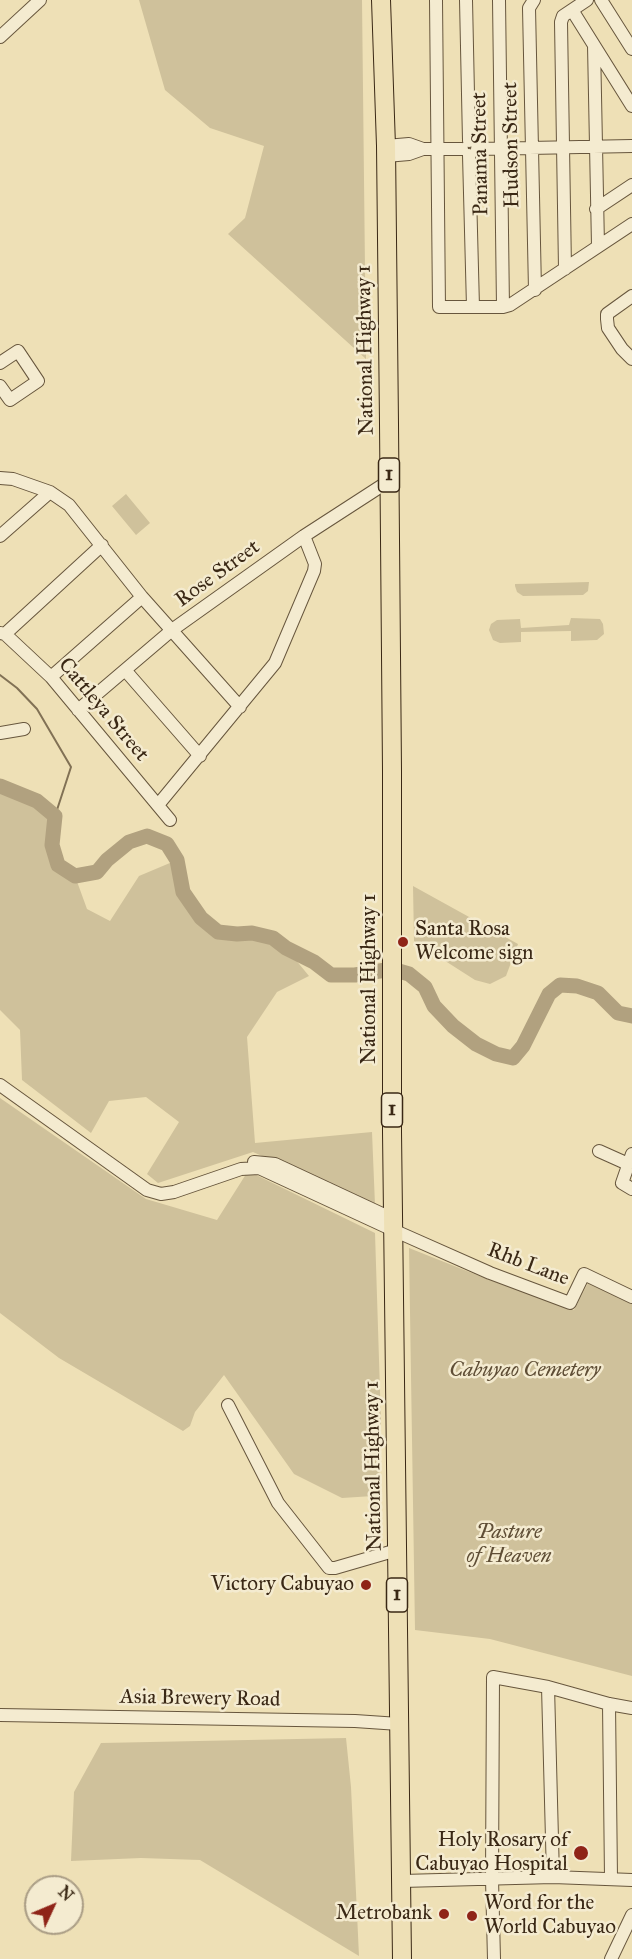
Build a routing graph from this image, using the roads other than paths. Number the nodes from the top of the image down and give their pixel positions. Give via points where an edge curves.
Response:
1 (40, 0) edge
2 (381, 0) edge
3 (436, 0) edge
4 (466, 0) edge
5 (498, 0) edge
6 (534, 0) edge
7 (587, 0) edge
8 (601, 0) edge
9 (572, 9) junction
10 (0, 37) edge
11 (594, 45) junction
12 (632, 49) edge
13 (632, 106) edge
14 (632, 146) edge
15 (563, 147) junction
16 (597, 147) junction
17 (532, 148) junction
18 (438, 149) junction
19 (469, 149) junction
20 (501, 150) junction
21 (386, 151) junction
22 (632, 185) edge
23 (596, 209) junction
24 (632, 224) edge
25 (598, 246) junction
26 (565, 269) junction
27 (535, 290) junction
28 (632, 296) edge
29 (473, 308) junction
30 (502, 308) junction
31 (627, 346) edge
32 (2, 357) edge
33 (632, 359) edge
34 (0, 386) edge
35 (0, 478) edge
36 (389, 481) junction
37 (50, 492) junction
38 (0, 536) edge
39 (304, 536) junction
40 (102, 545) junction
41 (142, 597) junction
42 (172, 630) junction
43 (2, 634) edge
44 (125, 670) junction
45 (51, 677) junction
46 (240, 707) junction
47 (78, 710) junction
48 (24, 729) dead end
49 (0, 733) edge
50 (200, 756) junction
51 (158, 805) junction
52 (170, 820) dead end
53 (0, 1077) edge
54 (0, 1085) edge
55 (599, 1151) dead end
56 (630, 1159) edge
57 (627, 1186) edge
58 (331, 1196) junction
59 (393, 1225) junction
60 (632, 1297) edge
61 (228, 1405) dead end
62 (397, 1550) junction
63 (548, 1687) junction
64 (609, 1704) junction
65 (632, 1708) edge
66 (0, 1715) edge
67 (399, 1724) junction
68 (553, 1877) junction
69 (611, 1878) junction
70 (492, 1879) junction
71 (632, 1880) edge
72 (402, 1881) junction
73 (632, 1915) edge
74 (402, 1959) edge
75 (494, 1959) edge
76 (611, 1959) edge

1 - 10 street
2 - 21 highway, National Highway 1 / 1
3 - 18 street
4 - 19 street
5 - 20 street, Panama Street
6 - 17 street, Hudson Street via 529,8
7 - 9 street
8 - 12 street
9 - 11 street
9 - 15 street via 561,22
11 - 13 street
11 - 16 street
14 - 16 street
15 - 16 street
15 - 17 street
15 - 26 street
16 - 23 street
17 - 20 street
17 - 27 street, Hudson Street
18 - 19 street
18 - 21 street via 409,154
18 - 29 street via 439,307
19 - 20 street
19 - 29 street
20 - 30 street, Panama Street
21 - 36 highway, National Highway 1 / 1
22 - 23 street
23 - 25 street
24 - 25 street
25 - 26 street
26 - 27 street
27 - 30 street
28 - 31 street via 607,314 608,328
29 - 30 street
31 - 33 street
32 - 34 street via 18,351 38,381 10,400
35 - 37 street
36 - 39 street, Rose Street
36 - 59 highway, National Highway 1 / 1
37 - 38 street
37 - 40 street via 69,505
39 - 42 street, Rose Street
39 - 46 street via 314,571 275,663
40 - 41 street
40 - 43 street
41 - 42 street
41 - 45 street
42 - 44 street, Rose Street
42 - 46 street
43 - 45 street, Cattleya Street
44 - 47 street, Rose Street
44 - 50 street
45 - 47 street, Cattleya Street
46 - 50 street
47 - 51 street, Cattleya Street
48 - 49 street
50 - 51 street
51 - 52 street, Cattleya Street
53 - 58 street via 148,1183 170,1186 260,1161 275,1164
54 - 58 street via 147,1190 174,1192 241,1169 259,1168
55 - 56 street
56 - 57 street
58 - 59 street
59 - 60 street, Rhb Lane via 490,1273 570,1303 584,1274
59 - 62 highway, National Highway 1 / 1
61 - 62 street via 278,1503 329,1568
62 - 67 highway, National Highway 1 / 1
63 - 64 street
63 - 68 street
63 - 70 street via 493,1677
64 - 65 street
64 - 69 street
66 - 67 street, Asia Brewery Road
67 - 72 highway, National Highway 1 / 1
68 - 69 street
68 - 70 street
69 - 71 street
70 - 72 street
70 - 75 street
72 - 74 highway, National Highway 1 / 1
73 - 76 street

